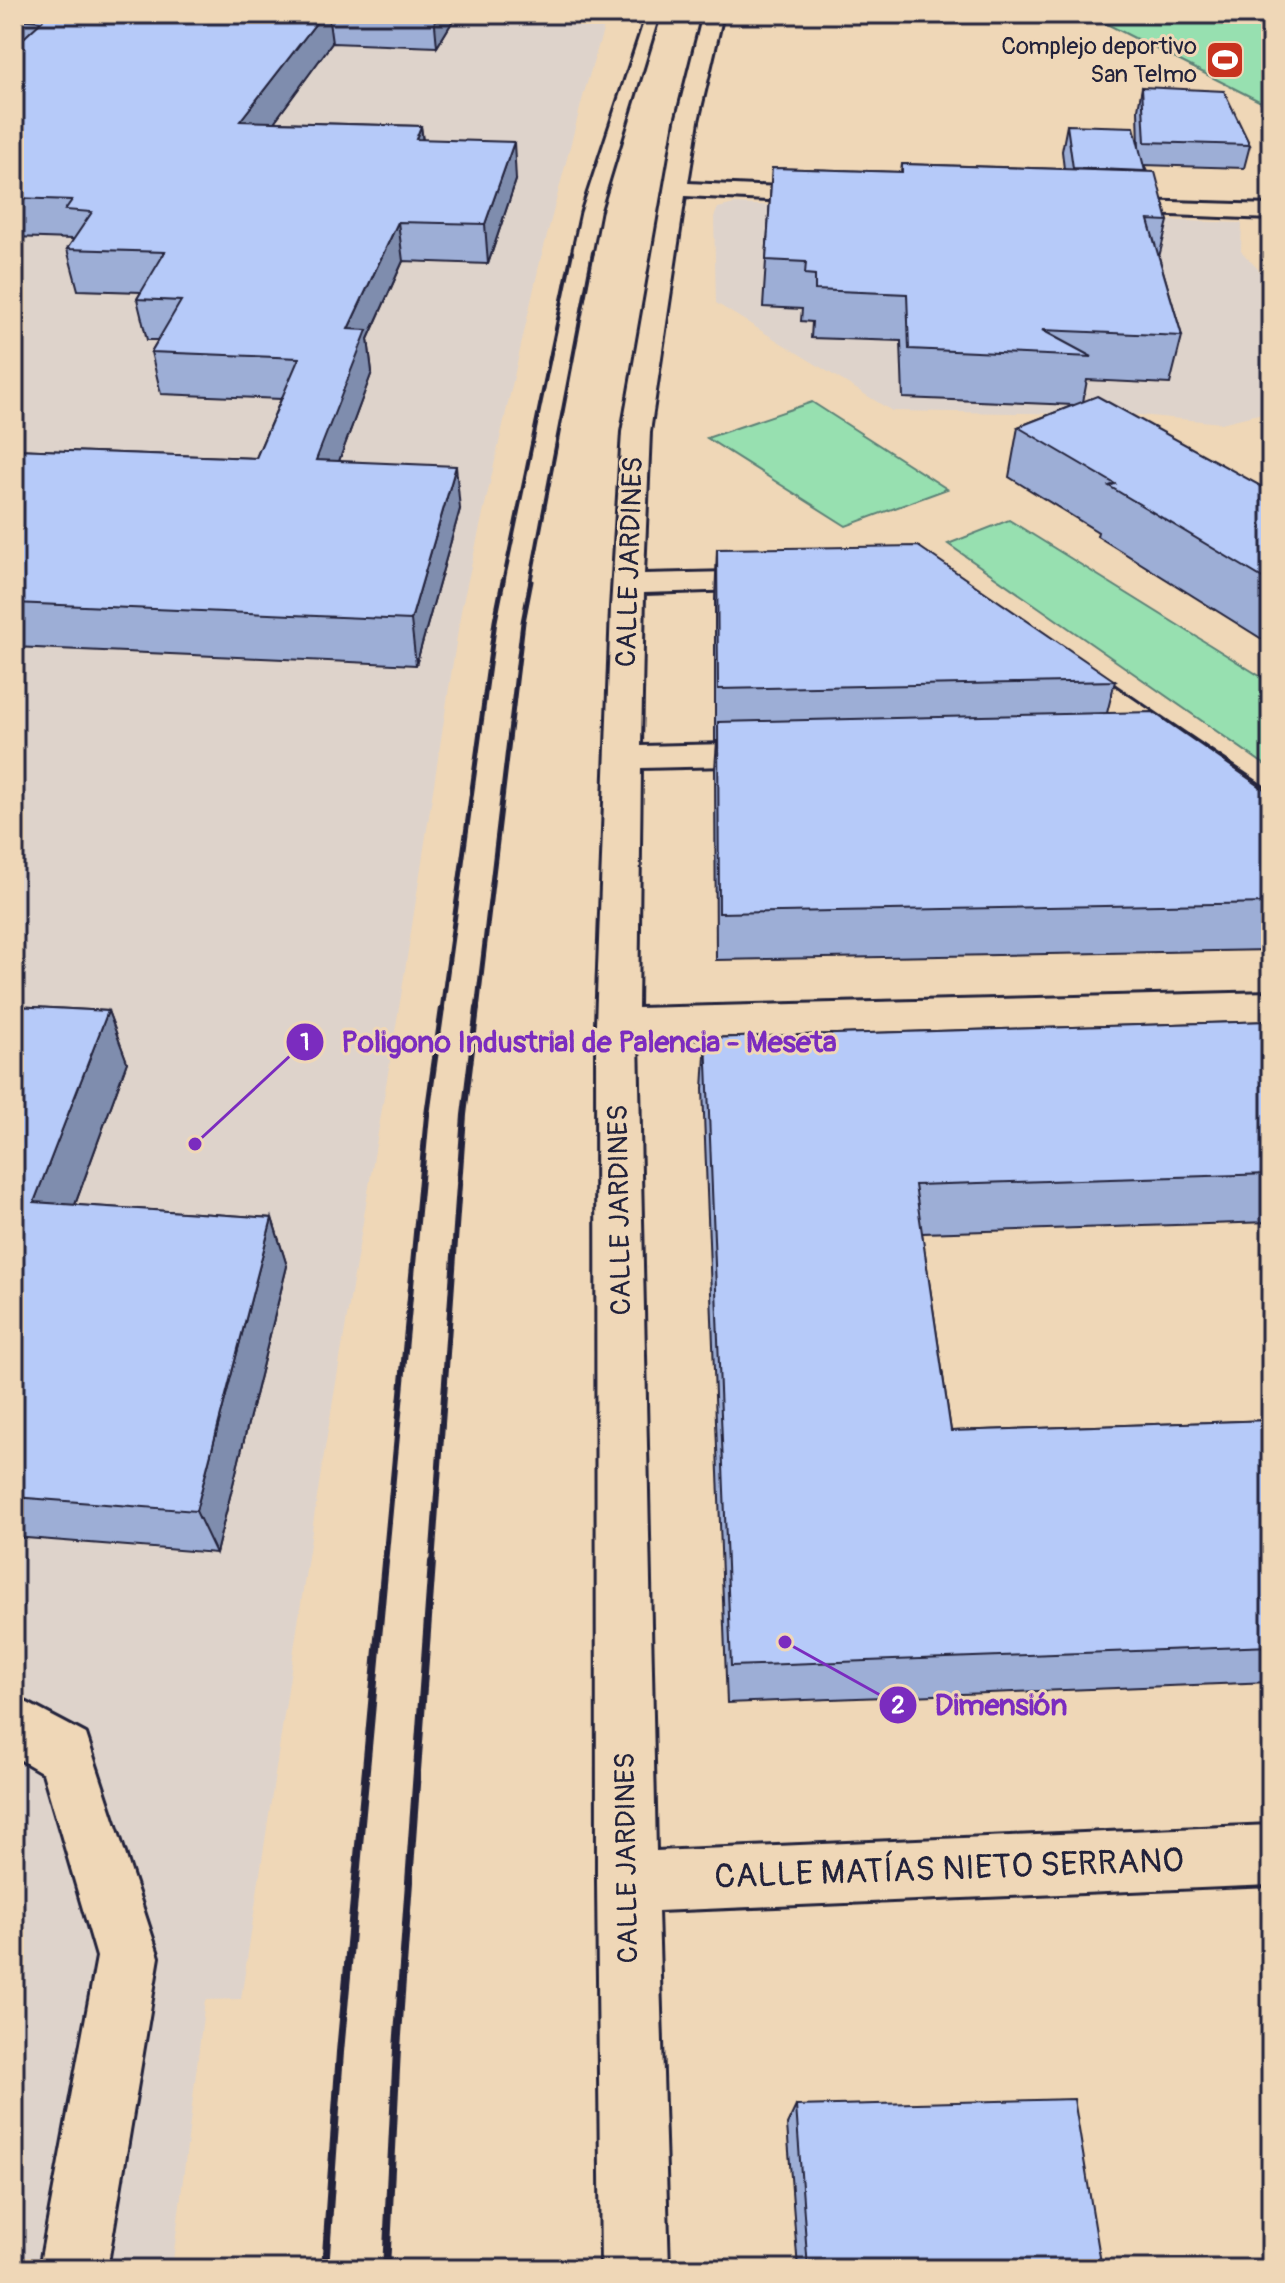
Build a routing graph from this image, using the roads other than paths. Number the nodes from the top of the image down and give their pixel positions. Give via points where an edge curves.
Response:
1 (713, 14) edge
2 (675, 189) junction
3 (851, 197) edge
4 (1080, 206) edge
5 (1271, 212) edge
6 (802, 580) edge
7 (629, 584) junction
8 (1035, 648) edge
9 (1177, 745) junction
10 (1116, 748) edge
11 (814, 754) edge
12 (624, 757) junction
13 (1271, 810) edge
14 (1271, 1007) edge
15 (617, 1024) junction
16 (14, 1724) edge
17 (1271, 1855) edge
18 (627, 1882) junction
19 (73, 2269) edge
20 (635, 2269) edge

1 - 2 street, CALLE JARDINES
2 - 3 street
2 - 7 street, CALLE JARDINES via 636,432
4 - 5 street
6 - 7 street
7 - 12 street, CALLE JARDINES
8 - 9 street
9 - 10 street
9 - 13 street
11 - 12 street
12 - 15 street, CALLE JARDINES
14 - 15 street
15 - 18 street, CALLE JARDINES
16 - 19 street via 66,1754 128,1957
17 - 18 street, CALLE MATÍAS NIETO SERRANO
18 - 20 street, CALLE JARDINES

